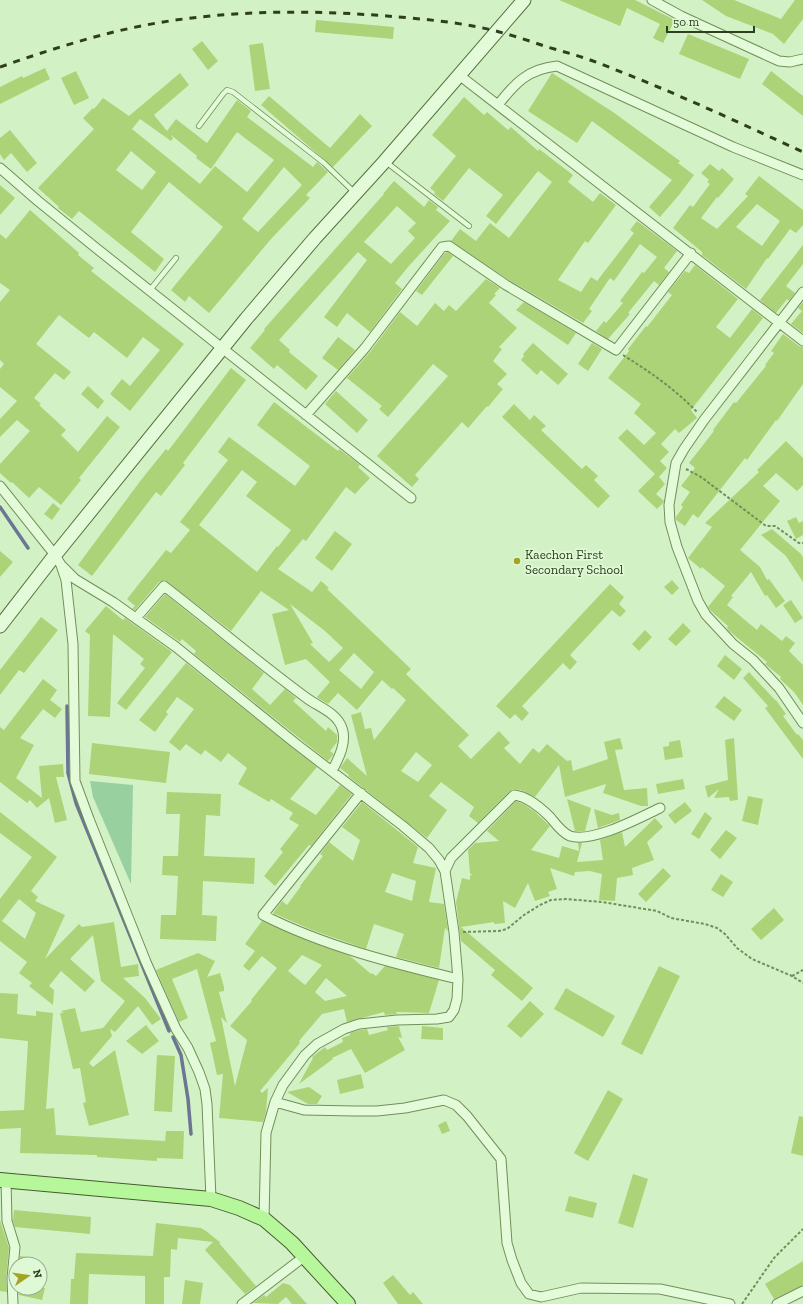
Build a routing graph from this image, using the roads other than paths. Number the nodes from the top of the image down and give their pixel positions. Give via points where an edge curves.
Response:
1 (524, 0) edge
2 (652, 0) edge
3 (803, 59) edge
4 (460, 75) junction
5 (498, 105) junction
6 (199, 126) dead end
7 (385, 161) junction
8 (0, 168) edge
9 (803, 175) edge
10 (355, 194) junction
11 (469, 226) dead end
12 (691, 253) junction
13 (176, 258) dead end
14 (150, 290) junction
15 (803, 292) edge
16 (780, 322) junction
17 (803, 341) edge
18 (222, 349) junction
19 (306, 415) junction
20 (0, 486) edge
21 (411, 498) dead end
22 (58, 560) junction
23 (136, 618) junction
24 (0, 626) edge
25 (802, 719) edge
26 (332, 771) junction
27 (361, 793) junction
28 (660, 808) dead end
29 (444, 871) junction
30 (458, 979) junction
31 (275, 1102) junction
32 (3, 1180) edge
33 (210, 1199) junction
34 (264, 1220) junction
35 (305, 1256) junction
36 (803, 1291) edge
37 (13, 1304) edge
38 (242, 1304) edge
39 (348, 1304) edge
40 (730, 1304) edge
41 (777, 1304) edge

1 - 4 main road
2 - 3 street via 779,61
4 - 5 street
4 - 7 main road
5 - 9 street via 510,90 530,73 557,66 733,147
5 - 12 street
6 - 10 lane via 227,90 233,92 324,163
7 - 10 main road
7 - 11 lane
8 - 14 street
10 - 18 main road
12 - 16 street
12 - 19 street via 616,350 506,285 449,246 442,247 365,348
13 - 14 lane
14 - 18 street
15 - 16 street
16 - 17 street
16 - 25 street via 704,420 676,463 669,505 670,522 677,547 706,615 733,644 771,678
18 - 19 street
18 - 22 main road
19 - 21 street
20 - 22 street
22 - 23 street via 75,579
22 - 24 main road
22 - 33 street via 66,580 73,644 75,782 146,962 205,1089
23 - 26 street
23 - 26 street via 164,586 279,678 331,714 337,719 344,735 339,759
26 - 27 street
27 - 29 street via 430,848 440,860
27 - 30 street via 263,915 308,936 398,964
28 - 29 street via 600,834 569,836 541,809 514,794 451,858
29 - 30 street via 454,932
30 - 31 street via 457,999 449,1016 366,1023 344,1029 317,1044 305,1055 283,1085
31 - 34 street via 266,1133
31 - 40 street via 304,1110 354,1111 405,1108 444,1100 456,1105 501,1160 507,1243 521,1283 529,1294 541,1298 580,1288 660,1289
32 - 33 main road
32 - 37 street via 7,1221 15,1246
33 - 34 main road via 239,1208
34 - 35 main road
35 - 38 street
35 - 39 main road
36 - 41 street

